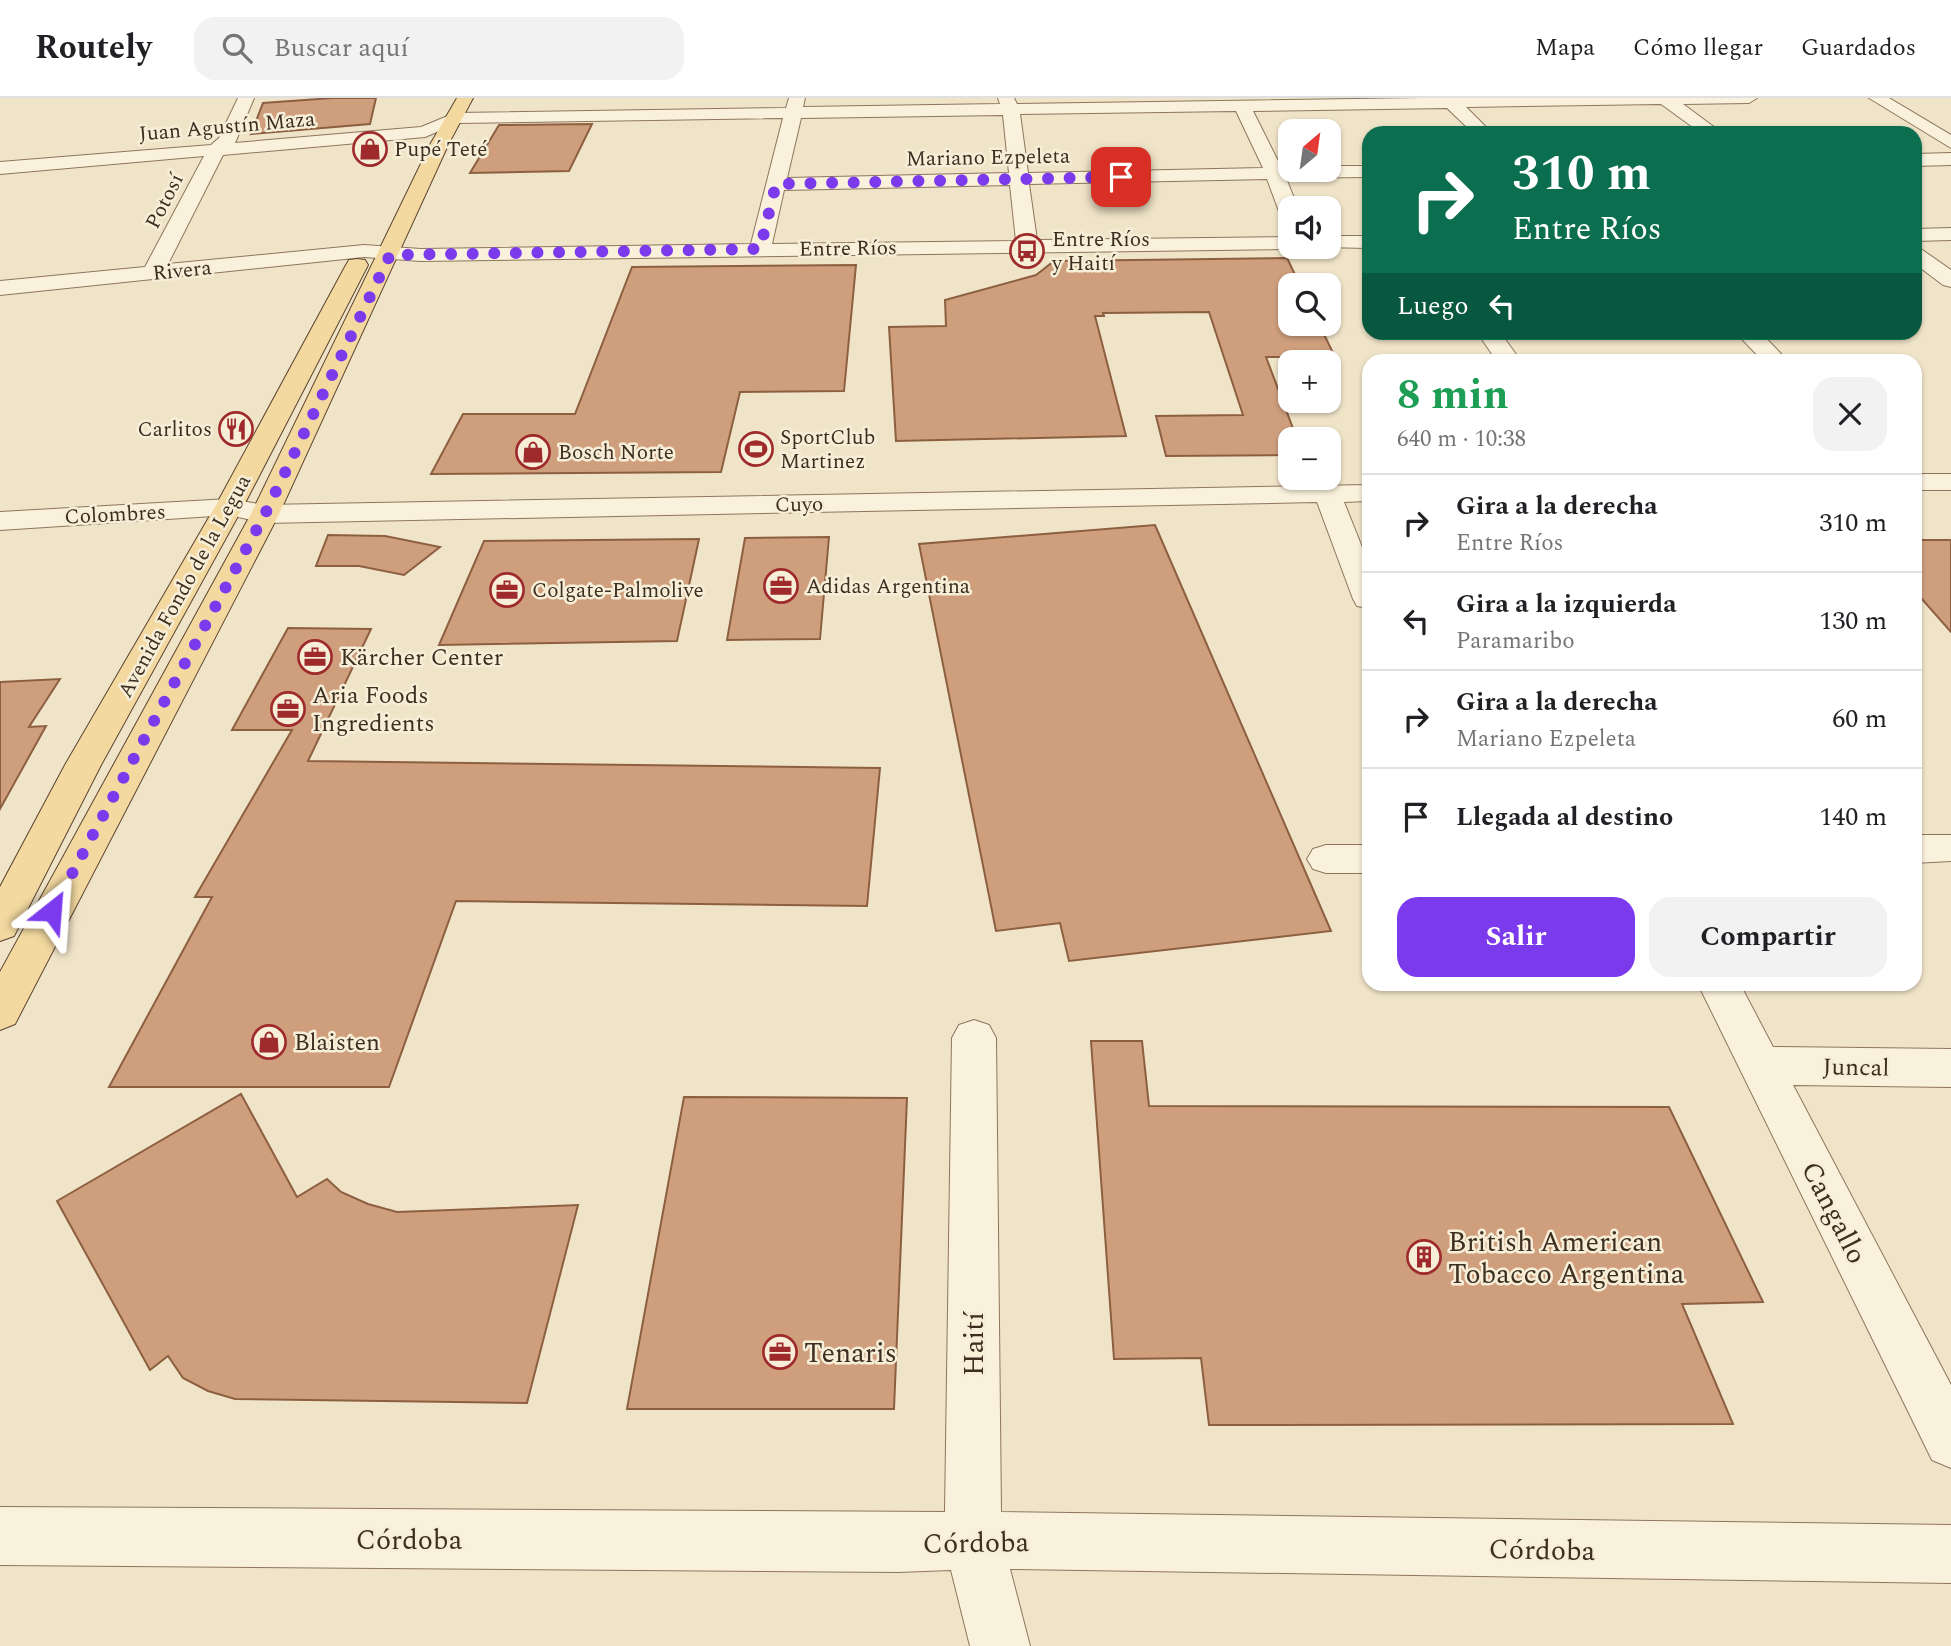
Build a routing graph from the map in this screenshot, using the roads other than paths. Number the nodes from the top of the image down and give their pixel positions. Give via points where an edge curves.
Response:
1 (233, 98) edge
2 (246, 98) edge
3 (465, 98) edge
4 (1749, 98) edge
5 (1877, 98) edge
6 (1664, 99) edge
7 (1450, 101) edge
8 (441, 104) dead end
9 (1008, 104) edge
10 (1231, 104) edge
11 (795, 105) edge
12 (455, 118) junction
13 (1476, 126) edge
14 (1703, 126) edge
15 (425, 132) junction
16 (1951, 143) edge
17 (216, 150) junction
18 (1951, 159) edge
19 (1922, 160) edge
20 (408, 165) dead end
21 (0, 168) edge
22 (1362, 172) edge
23 (1275, 173) junction
24 (1019, 179) junction
25 (776, 184) junction
26 (1283, 196) edge
27 (377, 227) dead end
28 (1951, 234) edge
29 (1922, 235) edge
30 (1341, 242) edge
31 (1362, 242) edge
32 (1278, 243) edge
33 (1027, 246) junction
34 (760, 249) junction
35 (364, 251) junction
36 (390, 255) junction
37 (1922, 259) edge
38 (153, 273) junction
39 (1951, 280) edge
40 (0, 288) edge
41 (1754, 340) edge
42 (1769, 354) edge
43 (1922, 482) edge
44 (1951, 482) edge
45 (1327, 493) junction
46 (1362, 493) edge
47 (229, 507) junction
48 (265, 514) junction
49 (0, 521) edge
50 (1362, 583) edge
51 (1326, 859) dead end
52 (1362, 859) edge
53 (68, 882) junction
54 (9, 888) edge
55 (0, 925) edge
56 (1723, 991) edge
57 (0, 1012) edge
58 (974, 1038) dead end
59 (1761, 1066) junction
60 (1951, 1068) edge
61 (1951, 1441) edge
62 (0, 1536) edge
63 (973, 1540) junction
64 (1951, 1555) edge
65 (1000, 1646) edge

1 - 17 street, Potosí via 212,142
2 - 17 street, Potosí via 227,141
3 - 12 main road, Avenida Fondo de la Legua
4 - 6 street
5 - 16 street
6 - 7 street
6 - 14 street
7 - 10 street
7 - 13 street
8 - 15 main road
9 - 10 street
9 - 11 street
9 - 24 street
10 - 23 street
11 - 12 street
11 - 25 street
12 - 15 street, Juan Agustín Maza
12 - 36 main road, Avenida Fondo de la Legua
15 - 17 street, Juan Agustín Maza
15 - 20 main road
17 - 21 street, Juan Agustín Maza
17 - 38 street, Potosí
18 - 19 street
22 - 23 street, Mariano Ezpeleta
23 - 24 street, Mariano Ezpeleta
23 - 26 street
24 - 25 street, Mariano Ezpeleta
24 - 33 street
25 - 34 street
27 - 35 main road, Avenida Fondo de la Legua
28 - 29 street
30 - 31 street
32 - 33 street, Entre Ríos
33 - 34 street, Entre Ríos
34 - 36 street, Entre Ríos
35 - 36 street, Entre Ríos
35 - 38 street, Rivera
35 - 47 main road, Avenida Fondo de la Legua
36 - 48 main road, Avenida Fondo de la Legua
37 - 39 street
38 - 40 street, Rivera
41 - 42 street
43 - 44 street
45 - 46 street, Cuyo
45 - 48 street, Cuyo
45 - 50 street
47 - 48 street, Cuyo
47 - 49 street, Colombres
47 - 54 main road, Avenida Fondo de la Legua
48 - 53 main road, Avenida Fondo de la Legua
51 - 52 street
53 - 54 main road
53 - 57 main road, Avenida Fondo de la Legua
54 - 55 main road, Avenida Fondo de la Legua
56 - 59 street, Cangallo
58 - 63 street, Haití
59 - 60 street, Juncal
59 - 61 street, Cangallo
62 - 63 street, Córdoba
63 - 64 street, Córdoba
63 - 65 street, Haití

